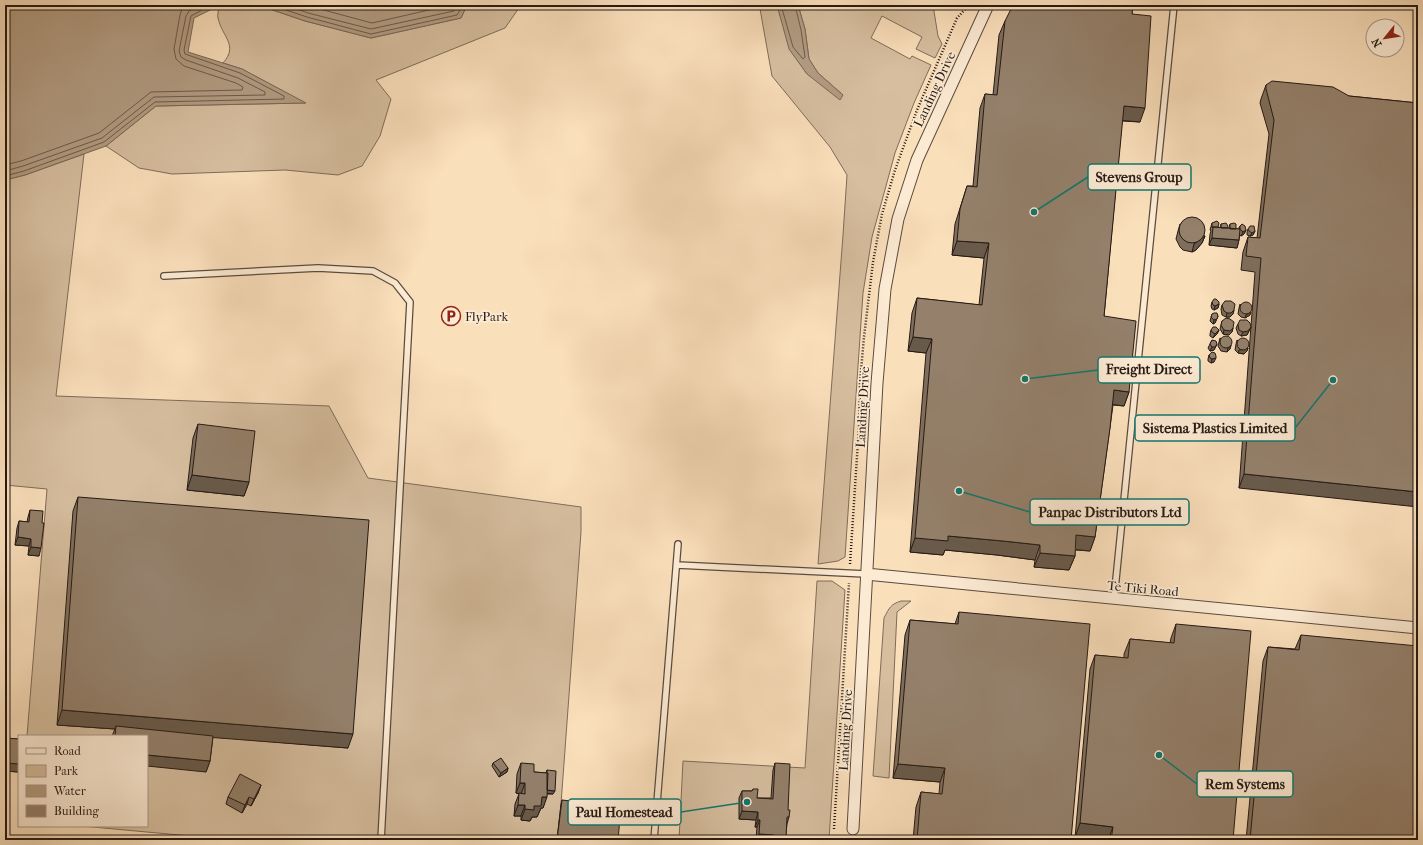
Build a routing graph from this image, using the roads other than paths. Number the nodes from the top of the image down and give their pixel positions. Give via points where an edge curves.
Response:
1 (988, 5) edge
2 (1174, 5) edge
3 (164, 276) dead end
4 (678, 544) dead end
5 (676, 565) junction
6 (866, 574) junction
7 (1114, 599) junction
8 (1418, 628) edge
9 (853, 829) dead end
10 (381, 840) edge
11 (654, 840) edge

1 - 6 street, Landing Drive via 917,160 898,219 881,333
2 - 7 lane
3 - 10 lane via 318,268 373,271 395,283 410,302
4 - 5 lane
5 - 6 lane
5 - 11 lane
6 - 7 street, Te Tiki Road
6 - 9 street, Landing Drive
7 - 8 street, Te Tiki Road

